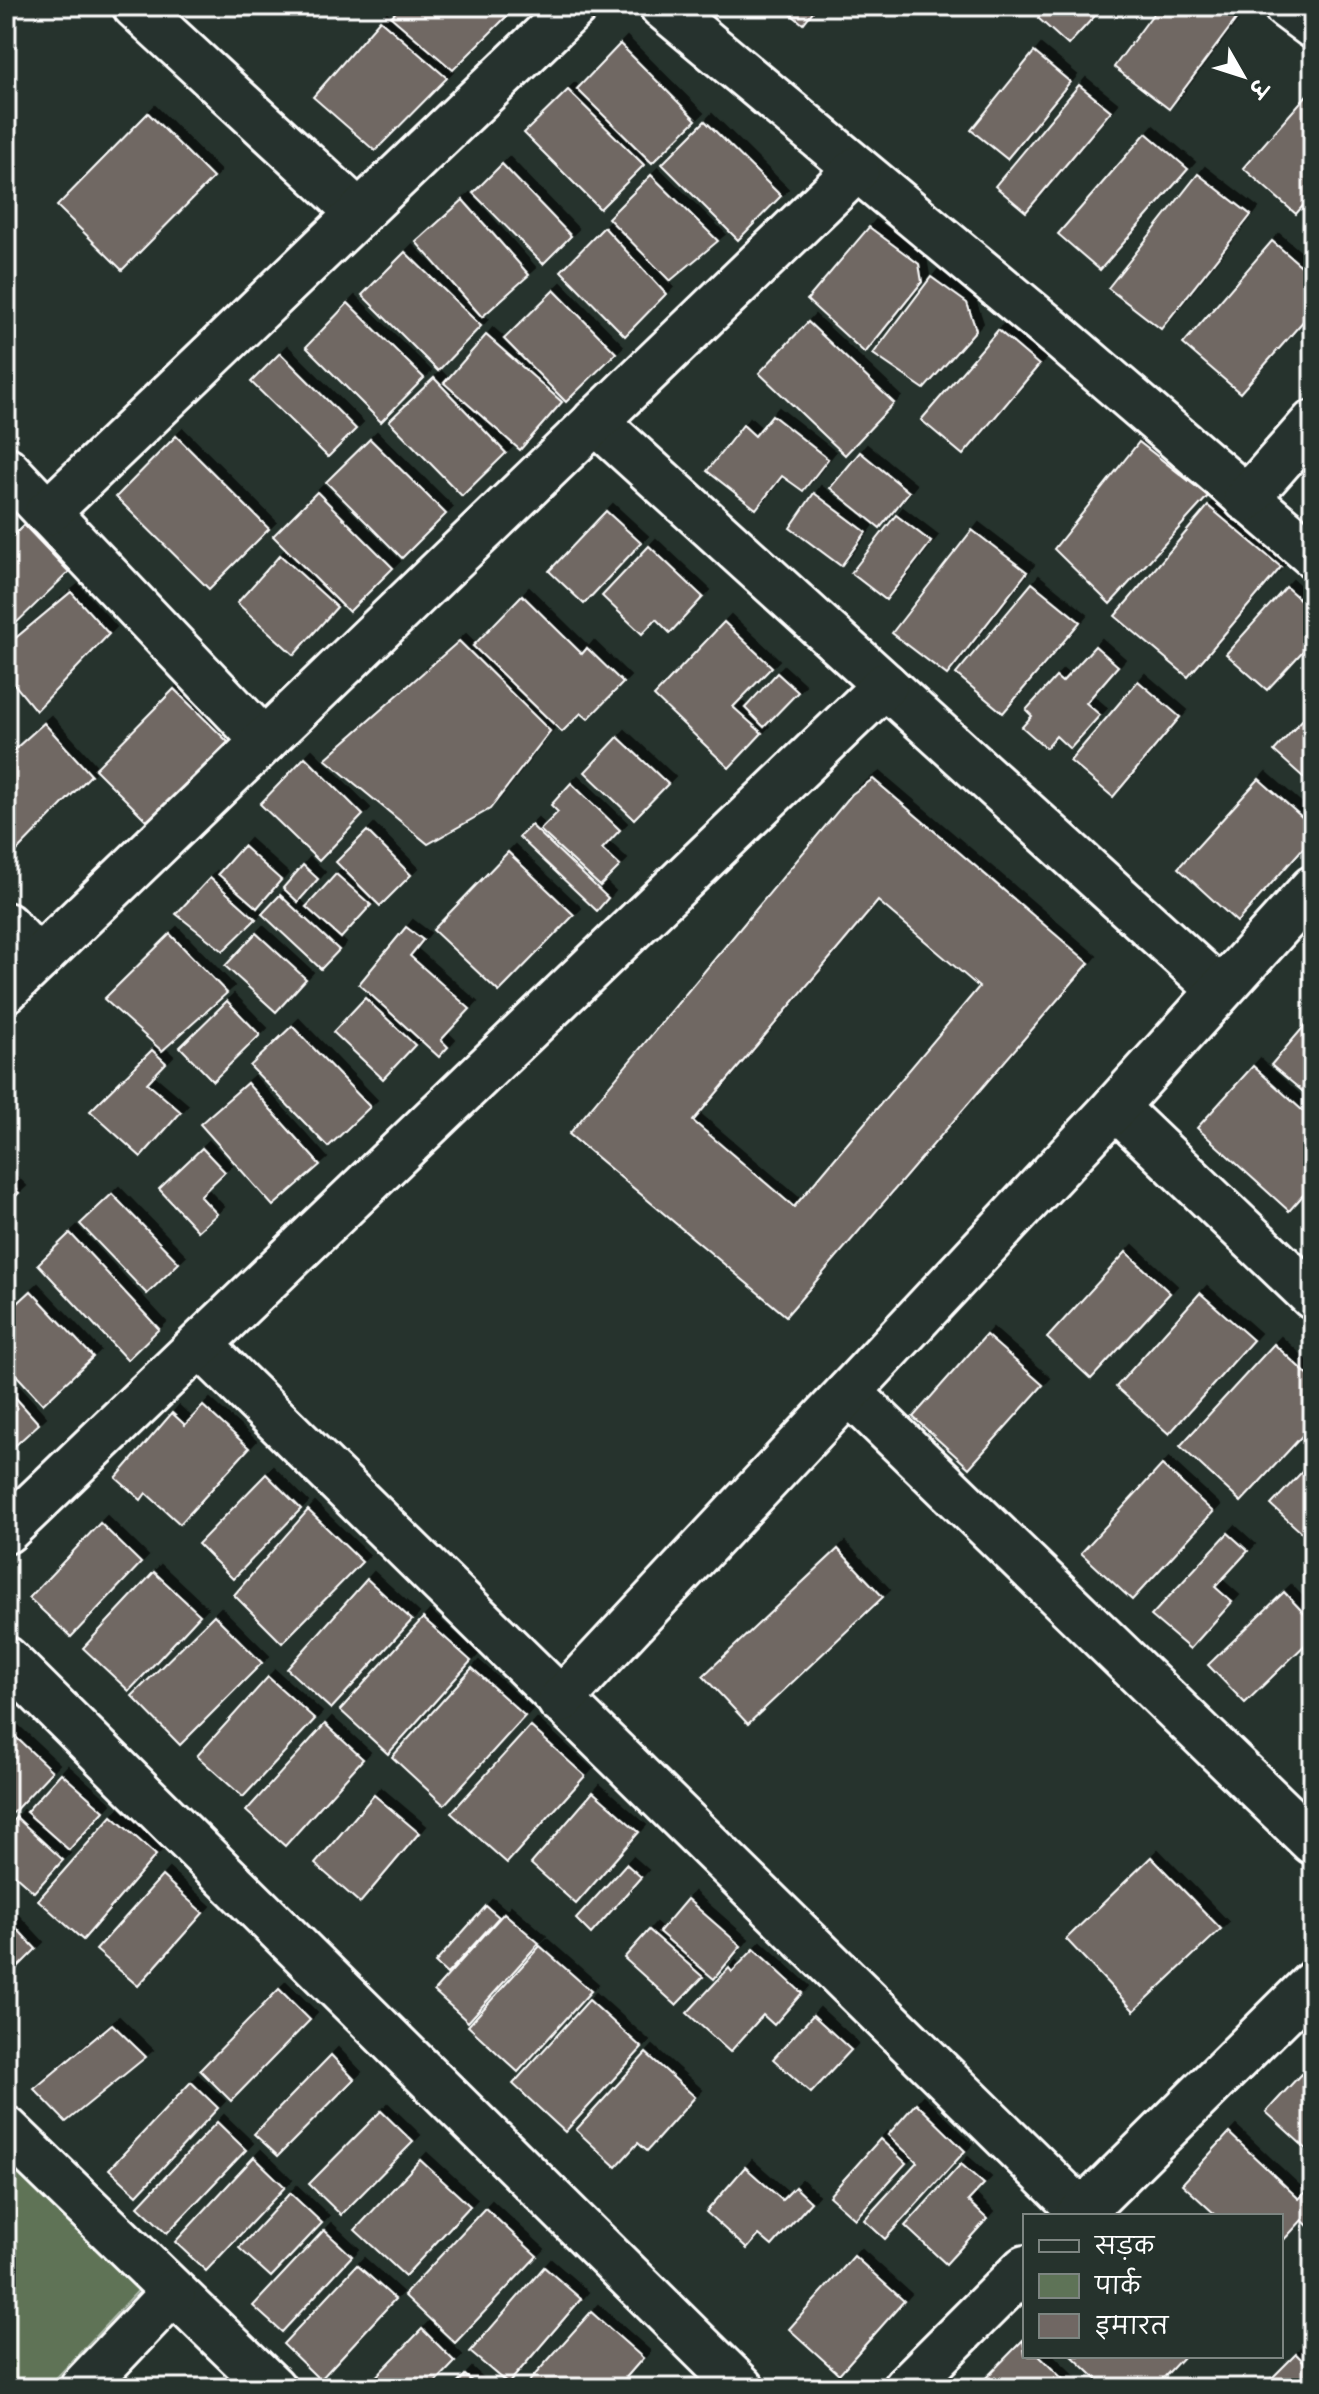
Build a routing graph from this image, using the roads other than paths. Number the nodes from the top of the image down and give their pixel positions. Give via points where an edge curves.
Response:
1 (135, 6) edge
2 (575, 6) edge
3 (662, 6) edge
4 (1286, 6) edge
5 (1313, 26) edge
6 (857, 169) junction
7 (359, 213) junction
8 (595, 421) junction
9 (1313, 423) edge
10 (6, 469) edge
11 (1246, 499) junction
12 (47, 513) junction
13 (1313, 555) edge
14 (885, 685) junction
15 (264, 741) junction
16 (1313, 888) edge
17 (6, 925) edge
18 (38, 959) junction
19 (6, 990) edge
20 (1220, 990) junction
21 (1115, 1107) junction
22 (1313, 1297) edge
23 (200, 1345) junction
24 (849, 1392) junction
25 (6, 1531) edge
26 (6, 1659) edge
27 (560, 1701) junction
28 (1313, 1842) edge
29 (1313, 1983) edge
30 (6, 2129) edge
31 (1080, 2214) edge
32 (1023, 2270) edge
33 (173, 2292) junction
34 (82, 2388) edge
35 (273, 2388) edge
36 (742, 2388) edge
37 (905, 2388) edge

1 - 7 street
2 - 7 street
3 - 6 street
4 - 5 street
6 - 8 street
6 - 11 street
7 - 12 street
8 - 14 street
8 - 15 street
9 - 11 street
10 - 12 street
11 - 13 street
12 - 15 street
14 - 20 street
14 - 23 street
15 - 18 street
16 - 20 street
17 - 18 street
18 - 19 street
20 - 21 street
21 - 22 street
21 - 24 street
23 - 25 street
23 - 27 street
24 - 27 street
24 - 28 street
26 - 36 street
27 - 31 street
29 - 31 street
30 - 33 street
32 - 37 street
33 - 34 street
33 - 35 street

